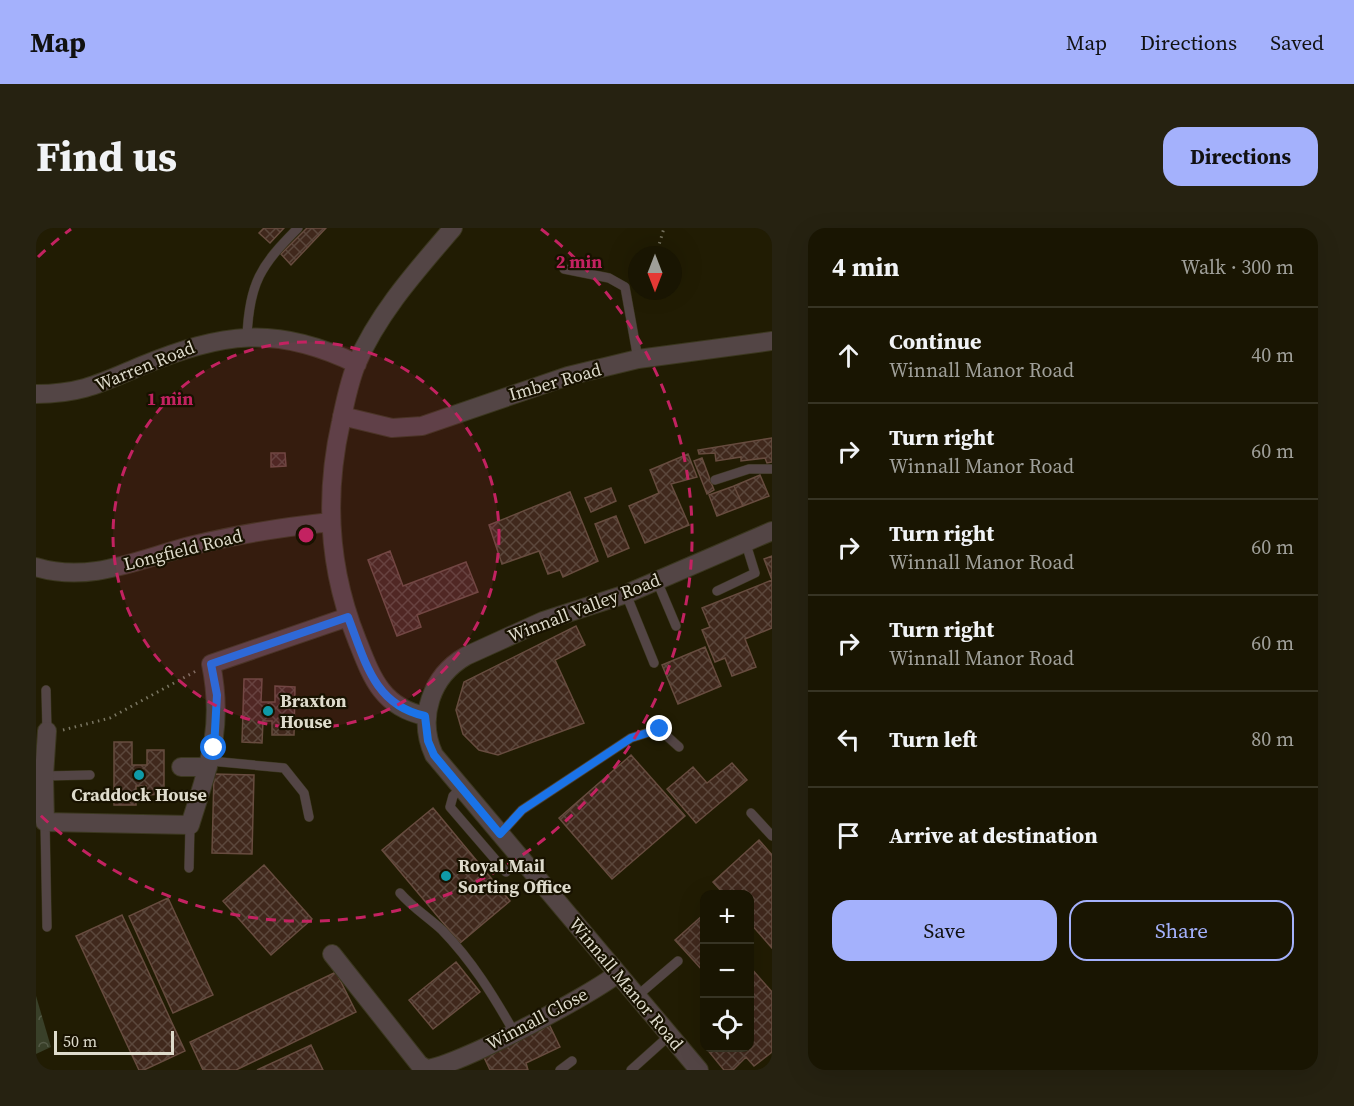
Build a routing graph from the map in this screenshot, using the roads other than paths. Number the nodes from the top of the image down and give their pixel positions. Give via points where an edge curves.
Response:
1 (298, 228) edge
2 (453, 228) edge
3 (564, 268) dead end
4 (247, 337) junction
5 (772, 341) edge
6 (638, 359) junction
7 (357, 364) junction
8 (36, 394) edge
9 (342, 416) junction
10 (772, 469) edge
11 (715, 480) dead end
12 (331, 522) junction
13 (772, 531) edge
14 (746, 544) junction
15 (36, 567) edge
16 (657, 581) junction
17 (717, 591) dead end
18 (626, 594) junction
19 (348, 617) junction
20 (676, 626) dead end
21 (654, 663) dead end
22 (46, 690) dead end
23 (425, 716) junction
24 (47, 731) joint
25 (679, 747) dead end
26 (209, 764) junction
27 (182, 767) dead end
28 (90, 775) dead end
29 (40, 776) edge
30 (461, 788) junction
31 (751, 813) dead end
32 (309, 818) dead end
33 (45, 822) junction
34 (190, 825) junction
35 (500, 834) junction
36 (772, 836) edge
37 (189, 868) dead end
38 (506, 872) dead end
39 (41, 876) edge
40 (400, 893) dead end
41 (47, 927) dead end
42 (332, 954) dead end
43 (678, 961) dead end
44 (617, 974) junction
45 (637, 996) junction
46 (513, 1032) junction
47 (670, 1035) junction
48 (572, 1061) dead end
49 (465, 1064) edge
50 (560, 1070) edge
51 (631, 1070) edge
52 (699, 1070) edge

1 - 4 lane via 259,273 248,312
2 - 7 street via 395,298
3 - 6 lane via 625,287
4 - 7 street, Warren Road via 297,342
4 - 8 street, Warren Road via 199,344 86,390
5 - 6 street, Imber Road
6 - 9 street, Imber Road via 568,376 422,426 392,428
7 - 9 street
9 - 12 street via 333,461
10 - 11 lane via 748,469
12 - 15 street, Longfield Road via 192,545 101,572 75,574
12 - 19 street via 335,573
13 - 14 street, Winnall Valley Road
14 - 16 street, Winnall Valley Road
14 - 17 lane via 755,573
16 - 18 street, Winnall Valley Road
16 - 20 lane
18 - 21 lane
18 - 23 street, Winnall Valley Road via 543,621 459,660 436,688
19 - 23 street via 383,694 401,710
19 - 26 street via 211,664 217,718
22 - 24 lane
23 - 30 street, Winnall Manor Road via 434,755
24 - 29 street
25 - 35 lane via 660,729 631,738 522,810
26 - 27 street
26 - 32 lane via 284,768 304,793
26 - 34 street
28 - 29 lane
29 - 33 street
30 - 35 street, Winnall Manor Road
30 - 38 lane via 450,807
31 - 36 lane
33 - 34 street
33 - 39 lane
34 - 37 lane
35 - 44 street, Winnall Manor Road
39 - 41 lane
40 - 46 lane via 441,930 484,979
42 - 49 street, Winnall Close via 419,1064 433,1069
43 - 45 lane
44 - 45 street, Winnall Manor Road
44 - 46 street, Winnall Close
45 - 47 street, Winnall Manor Road
46 - 49 street, Winnall Close
47 - 51 lane
47 - 52 street, Winnall Manor Road
48 - 50 lane

